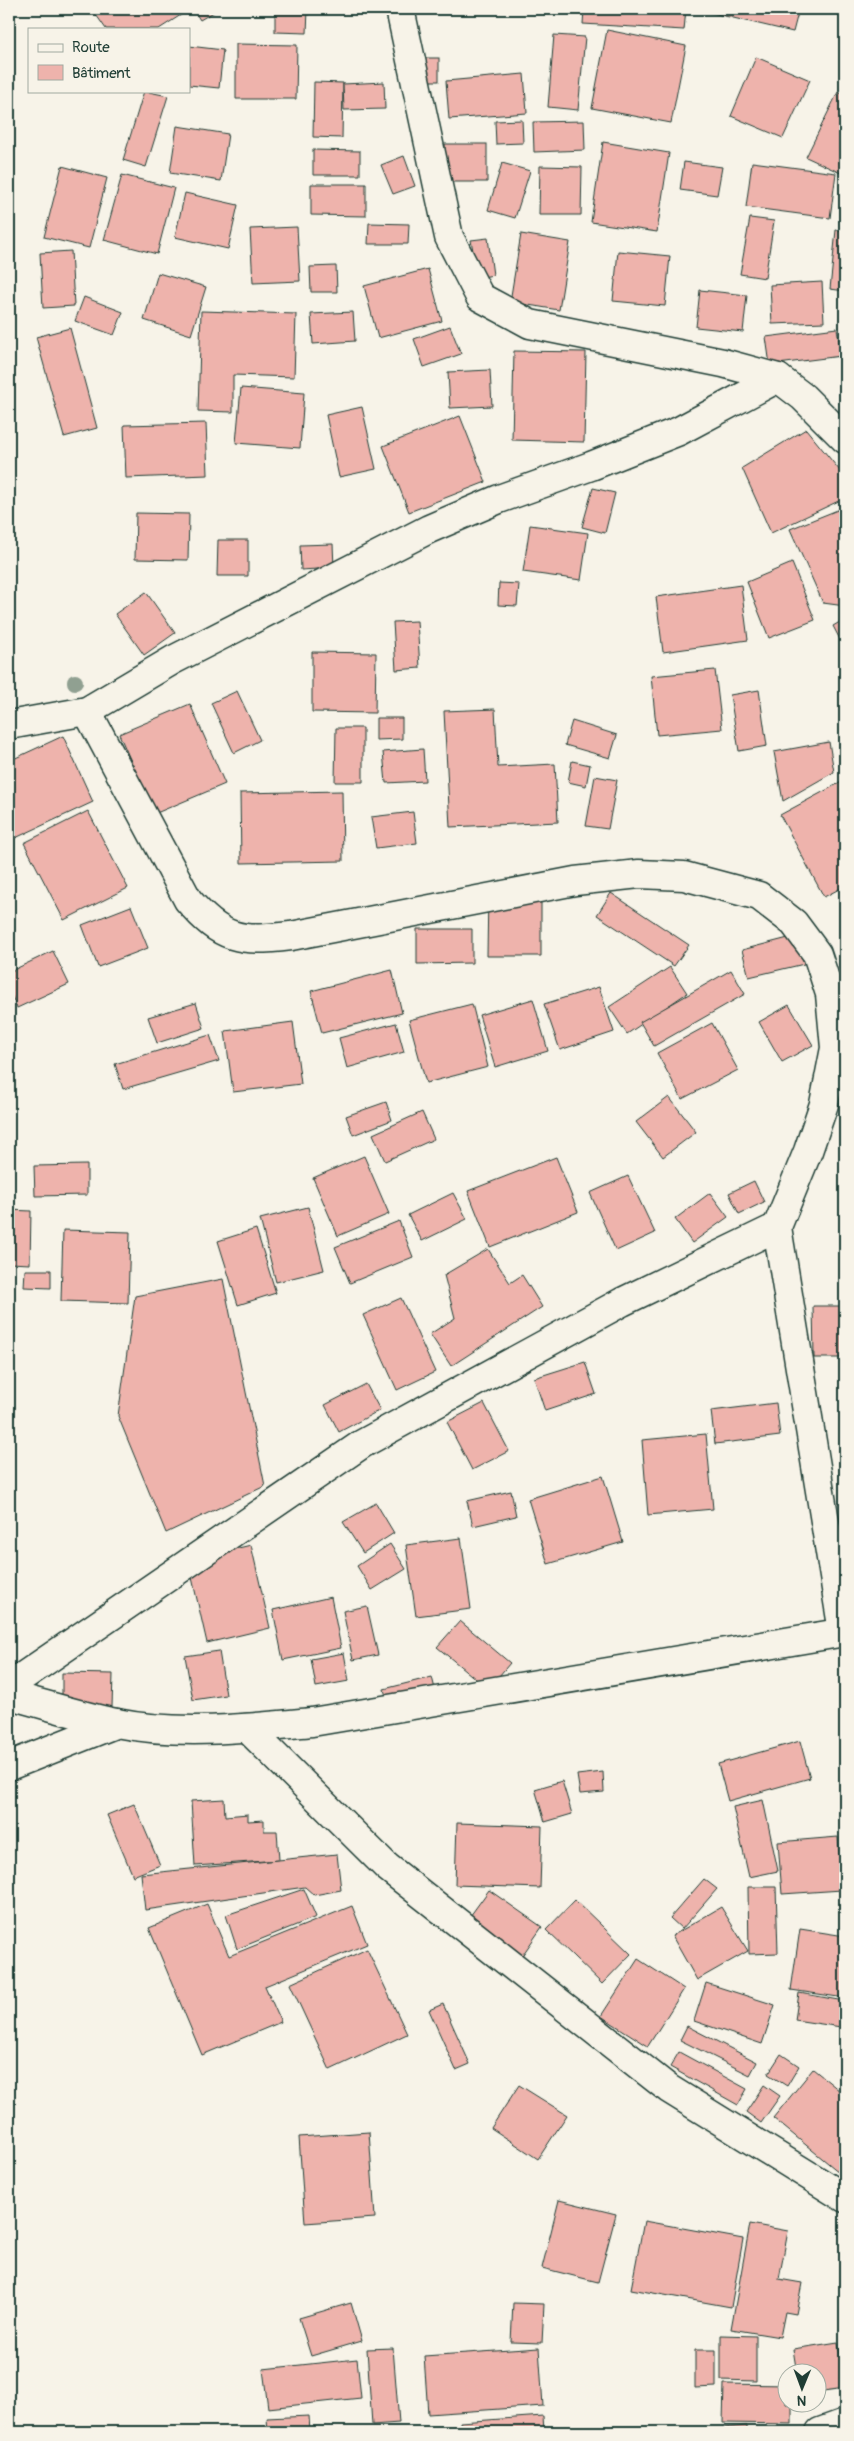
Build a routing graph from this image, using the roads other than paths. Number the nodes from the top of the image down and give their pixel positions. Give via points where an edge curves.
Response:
1 (400, 9) edge
2 (778, 378) junction
3 (845, 439) edge
4 (87, 711) junction
5 (9, 724) edge
6 (777, 1227) junction
7 (844, 1632) edge
8 (9, 1686) edge
9 (9, 1695) edge
10 (117, 1723) junction
11 (247, 1728) junction
12 (9, 1766) edge
13 (845, 2198) edge
14 (845, 2423) edge
15 (820, 2432) edge

1 - 2 street via 448,237 480,298 530,324 723,363
2 - 3 street via 803,397
2 - 4 street via 680,431 428,529 173,660
4 - 5 street
4 - 6 street via 188,900 204,919 228,935 256,940 291,936 576,881 639,874 684,876 759,896 794,923 817,954 830,994 835,1048 824,1104
6 - 7 street
6 - 8 street via 622,1302 362,1444
7 - 11 street via 328,1719
9 - 10 street
10 - 11 street via 192,1730
10 - 12 street
11 - 13 street via 387,1867 661,2083
14 - 15 street

